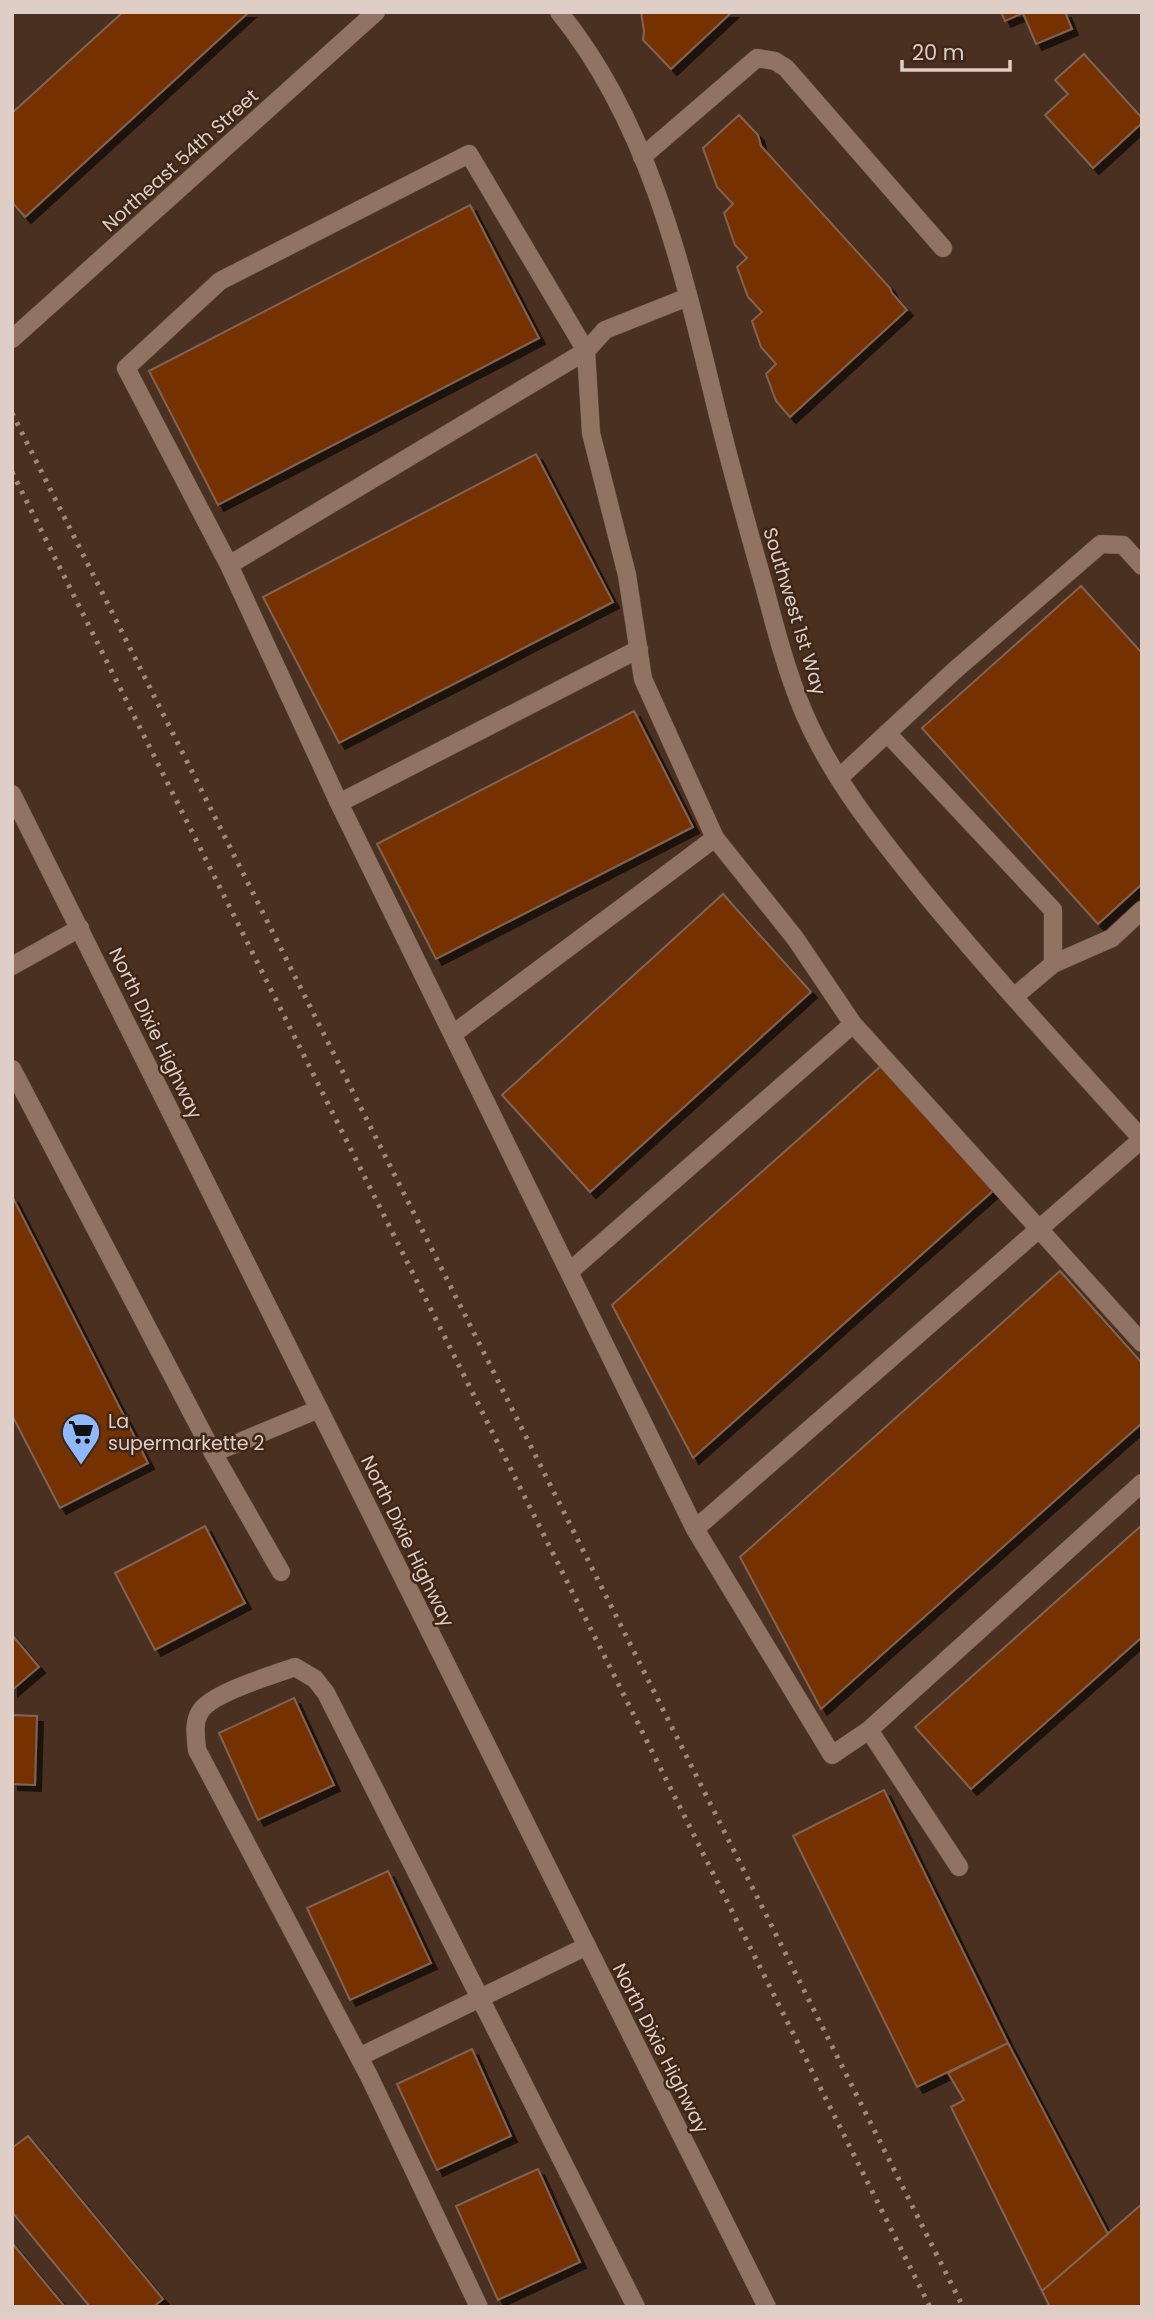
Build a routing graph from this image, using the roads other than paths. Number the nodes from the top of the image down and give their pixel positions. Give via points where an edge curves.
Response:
1 (376, 12) edge
2 (559, 12) edge
3 (642, 157) junction
4 (943, 248) dead end
5 (688, 297) junction
6 (12, 339) edge
7 (586, 351) junction
8 (229, 565) junction
9 (1142, 566) edge
10 (639, 649) junction
11 (887, 733) junction
12 (839, 778) junction
13 (12, 794) edge
14 (339, 803) junction
15 (715, 838) junction
16 (1142, 910) edge
17 (80, 928) junction
18 (1053, 964) junction
19 (12, 966) edge
20 (1014, 997) junction
21 (853, 1024) junction
22 (453, 1034) junction
23 (12, 1069) edge
24 (1142, 1139) edge
25 (1039, 1229) junction
26 (569, 1272) junction
27 (1142, 1343) edge
28 (319, 1409) junction
29 (213, 1454) junction
30 (1142, 1483) edge
31 (695, 1530) junction
32 (281, 1572) dead end
33 (869, 1730) junction
34 (959, 1867) dead end
35 (587, 1946) junction
36 (480, 1997) junction
37 (359, 2057) junction
38 (479, 2307) edge
39 (636, 2307) edge
40 (767, 2307) edge

1 - 6 street, Northeast 54th Street
2 - 3 street, Southwest 1st Way via 601,71
3 - 4 street via 757,58 775,61 786,68
3 - 5 street, Southwest 1st Way
5 - 7 street via 605,330
5 - 12 street, Southwest 1st Way via 781,648 804,714
7 - 8 street
7 - 8 street via 469,154 220,281 126,368
7 - 10 street via 591,433 628,575
8 - 14 street
9 - 11 street via 1122,545 1101,544
10 - 14 street
10 - 15 street via 643,679
11 - 12 street
11 - 18 street via 1053,910
12 - 20 street, Southwest 1st Way via 875,832
13 - 17 street, North Dixie Highway
14 - 22 street
15 - 21 street via 795,938
15 - 22 street
16 - 18 street via 1112,938
17 - 19 street
17 - 28 street, North Dixie Highway
18 - 20 street
20 - 24 street, Southwest 1st Way
21 - 25 street
21 - 26 street
22 - 26 street
23 - 29 street
24 - 25 street
25 - 27 street
25 - 31 street
26 - 31 street
28 - 29 street
28 - 35 street, North Dixie Highway
29 - 32 street
30 - 33 street
31 - 33 street via 832,1755
33 - 34 street
35 - 36 street
35 - 40 street, North Dixie Highway
36 - 37 street
36 - 37 street via 315,1679 295,1667 215,1698 201,1710 195,1724 197,1750
36 - 39 street
37 - 38 street

